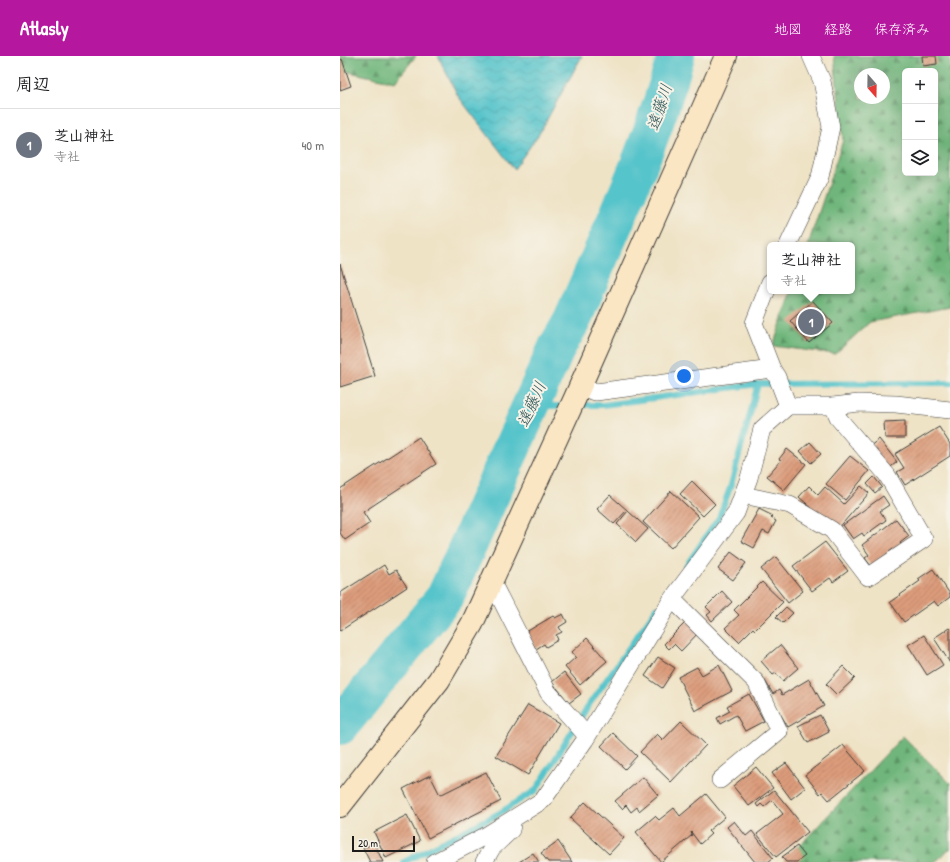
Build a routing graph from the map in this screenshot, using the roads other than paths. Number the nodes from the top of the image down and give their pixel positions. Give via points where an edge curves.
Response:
1 (726, 56) edge
2 (811, 56) edge
3 (789, 242) edge
4 (767, 290) edge
5 (774, 373) junction
6 (579, 387) junction
7 (787, 402) junction
8 (833, 406) junction
9 (950, 410) edge
10 (743, 495) junction
11 (492, 582) junction
12 (672, 600) junction
13 (588, 736) junction
14 (720, 780) dead end
15 (340, 806) edge
16 (513, 819) junction
17 (436, 862) edge
18 (484, 862) edge

1 - 6 street
2 - 3 street via 822,81 831,127 820,177
4 - 5 street via 754,323
5 - 6 street via 596,392
5 - 7 street
6 - 11 street
7 - 8 street
7 - 10 street via 762,429
8 - 9 street via 858,403 896,404
8 - 10 street via 839,419 887,475 924,539 868,577 832,530 790,504
10 - 12 street via 736,513
11 - 13 street via 548,692
11 - 15 street via 472,624 439,680
12 - 13 street
12 - 14 street via 756,682 779,731
13 - 16 street via 543,800
16 - 17 street
16 - 18 street via 511,830 492,848

